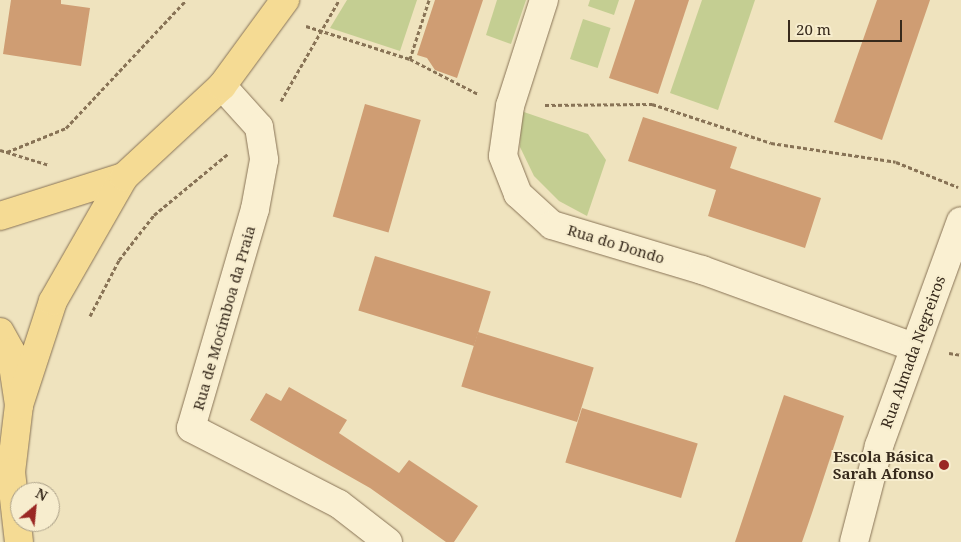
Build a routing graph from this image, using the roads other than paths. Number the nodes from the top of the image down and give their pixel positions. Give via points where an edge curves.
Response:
1 (285, 0) edge
2 (544, 0) edge
3 (222, 86) junction
4 (124, 178) junction
5 (0, 216) edge
6 (961, 221) edge
7 (0, 332) edge
8 (914, 347) junction
9 (19, 405) junction
10 (5, 480) edge
11 (20, 542) edge
12 (388, 542) edge
13 (854, 542) edge

1 - 3 main road
2 - 8 street, Rua do Dondo via 510,106 503,156 518,194 552,224 702,270
3 - 4 main road
3 - 12 street, Rua de Mocímboa da Praia via 260,127 264,160 256,209 191,428 339,504
4 - 5 main road
4 - 9 main road via 53,301
6 - 8 street, Rua Almada Negreiros
7 - 9 main road via 11,352
8 - 13 street, Rua Almada Negreiros via 879,446
9 - 10 main road
10 - 11 main road

